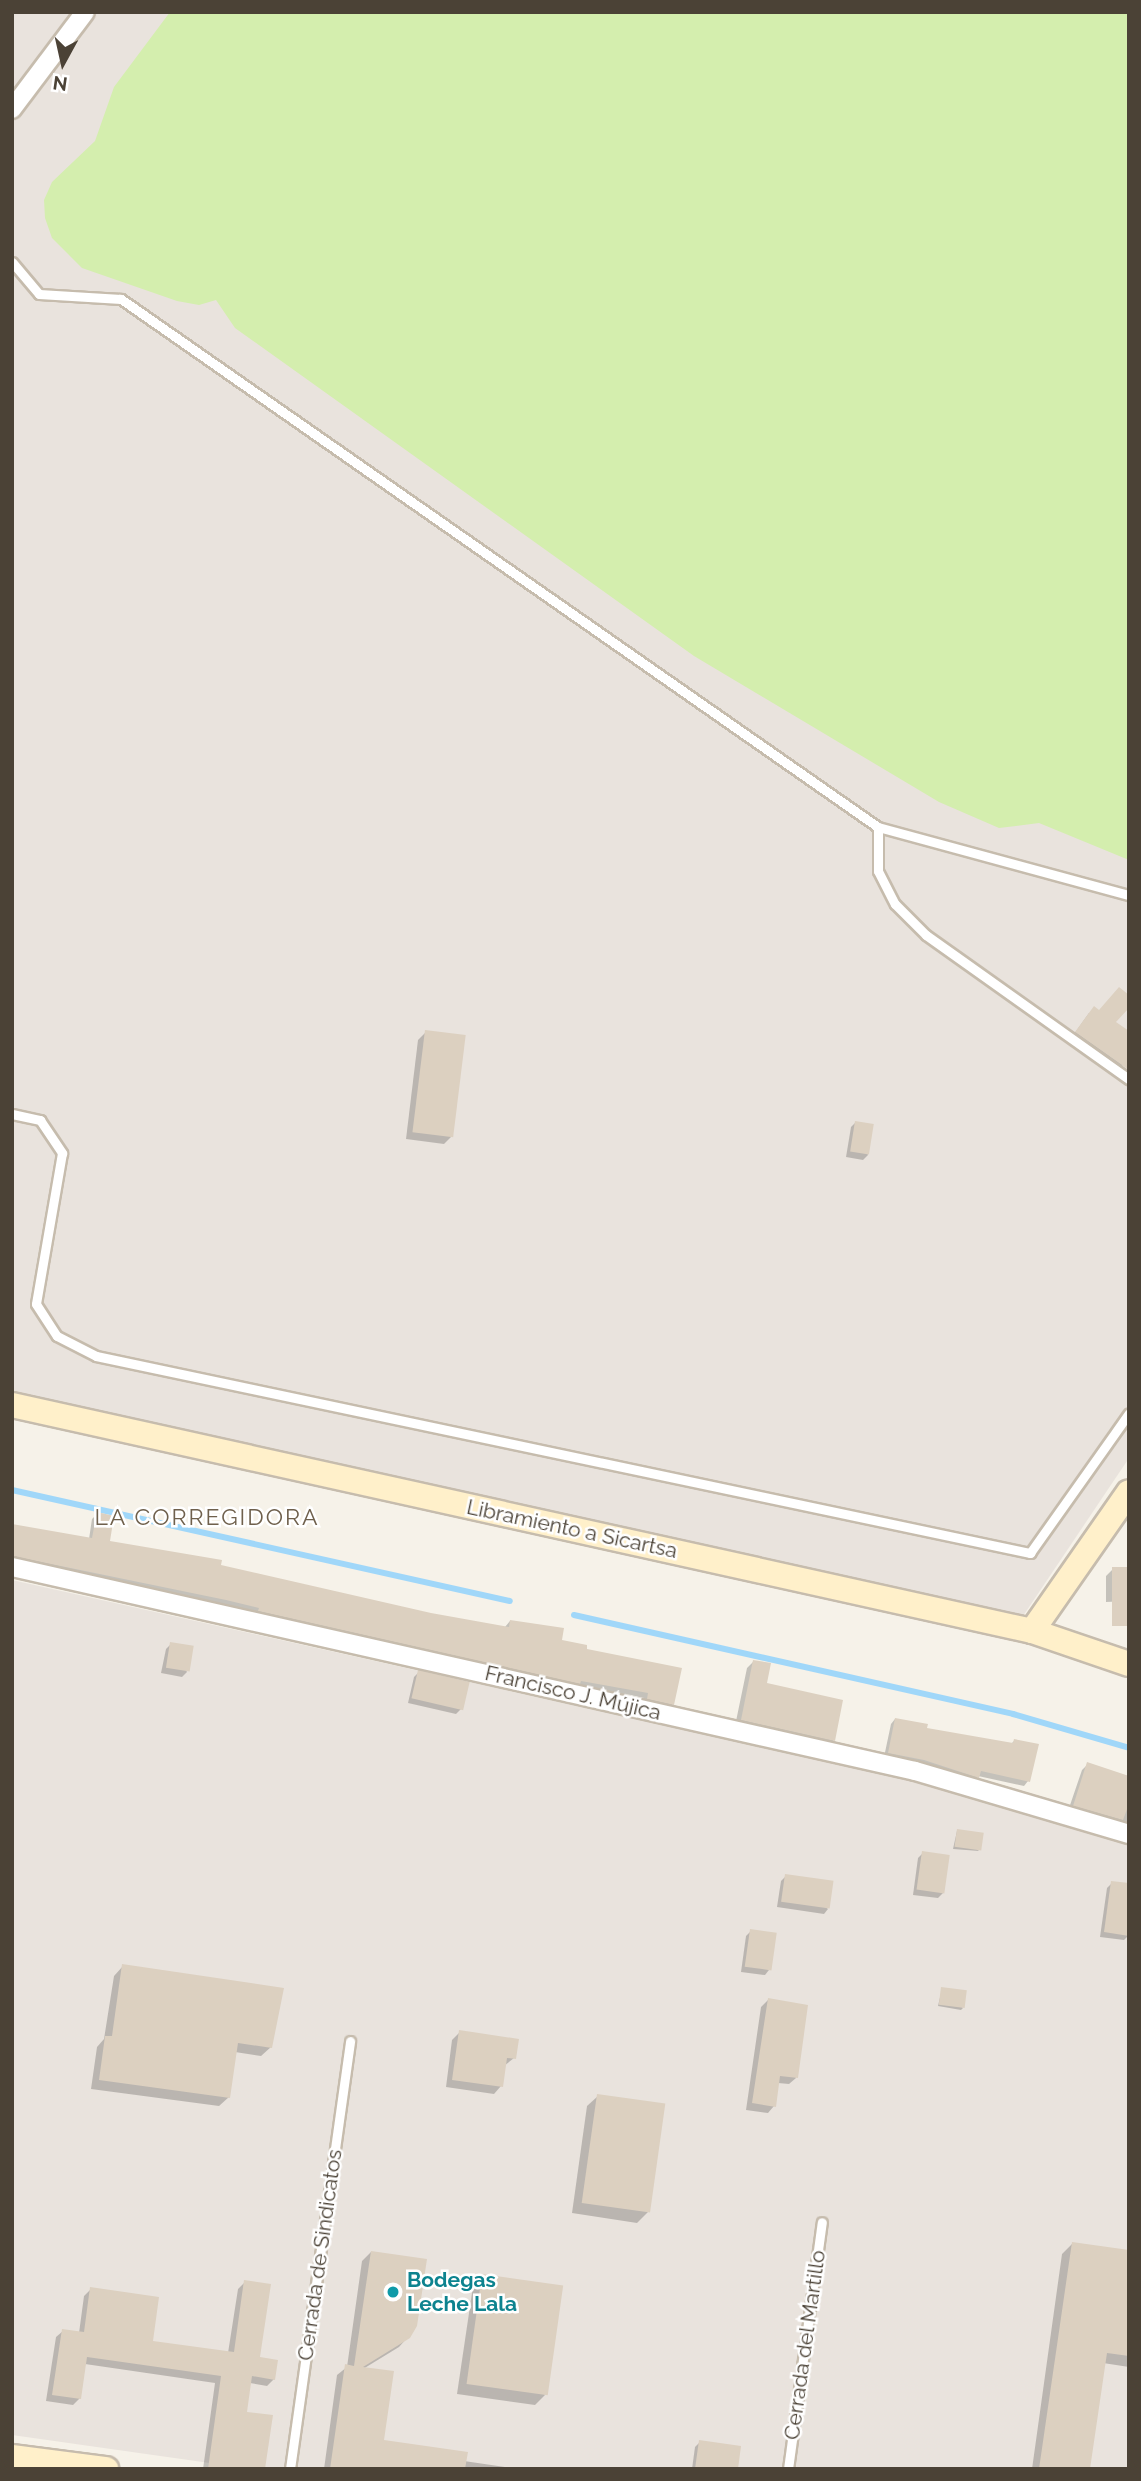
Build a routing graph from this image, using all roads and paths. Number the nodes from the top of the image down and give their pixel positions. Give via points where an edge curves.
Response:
1 (86, 12) edge
2 (12, 109) edge
3 (12, 262) edge
4 (878, 827) junction
5 (1129, 895) edge
6 (1129, 1079) edge
7 (12, 1114) edge
8 (12, 1405) edge
9 (1129, 1413) edge
10 (1129, 1492) edge
11 (12, 1567) edge
12 (1032, 1631) junction
13 (1129, 1664) edge
14 (1129, 1834) edge
15 (350, 2041) dead end
16 (822, 2222) dead end
17 (12, 2456) edge
18 (69, 2466) edge
19 (106, 2469) edge
20 (290, 2469) edge
21 (788, 2469) edge

1 - 2 street
3 - 4 lane via 39,293 121,299
4 - 5 lane
4 - 6 lane via 878,871 895,904 926,934
7 - 9 lane via 40,1120 62,1153 36,1304 57,1336 96,1356 1030,1553
8 - 12 main road, Libramiento a Sicartsa
10 - 12 main road
11 - 14 street, Francisco J. Mújica via 915,1771
12 - 13 main road, Libramiento a Sicartsa
15 - 20 lane, Cerrada de Sindicatos
16 - 21 lane, Cerrada del Martillo
17 - 18 main road
18 - 19 main road

